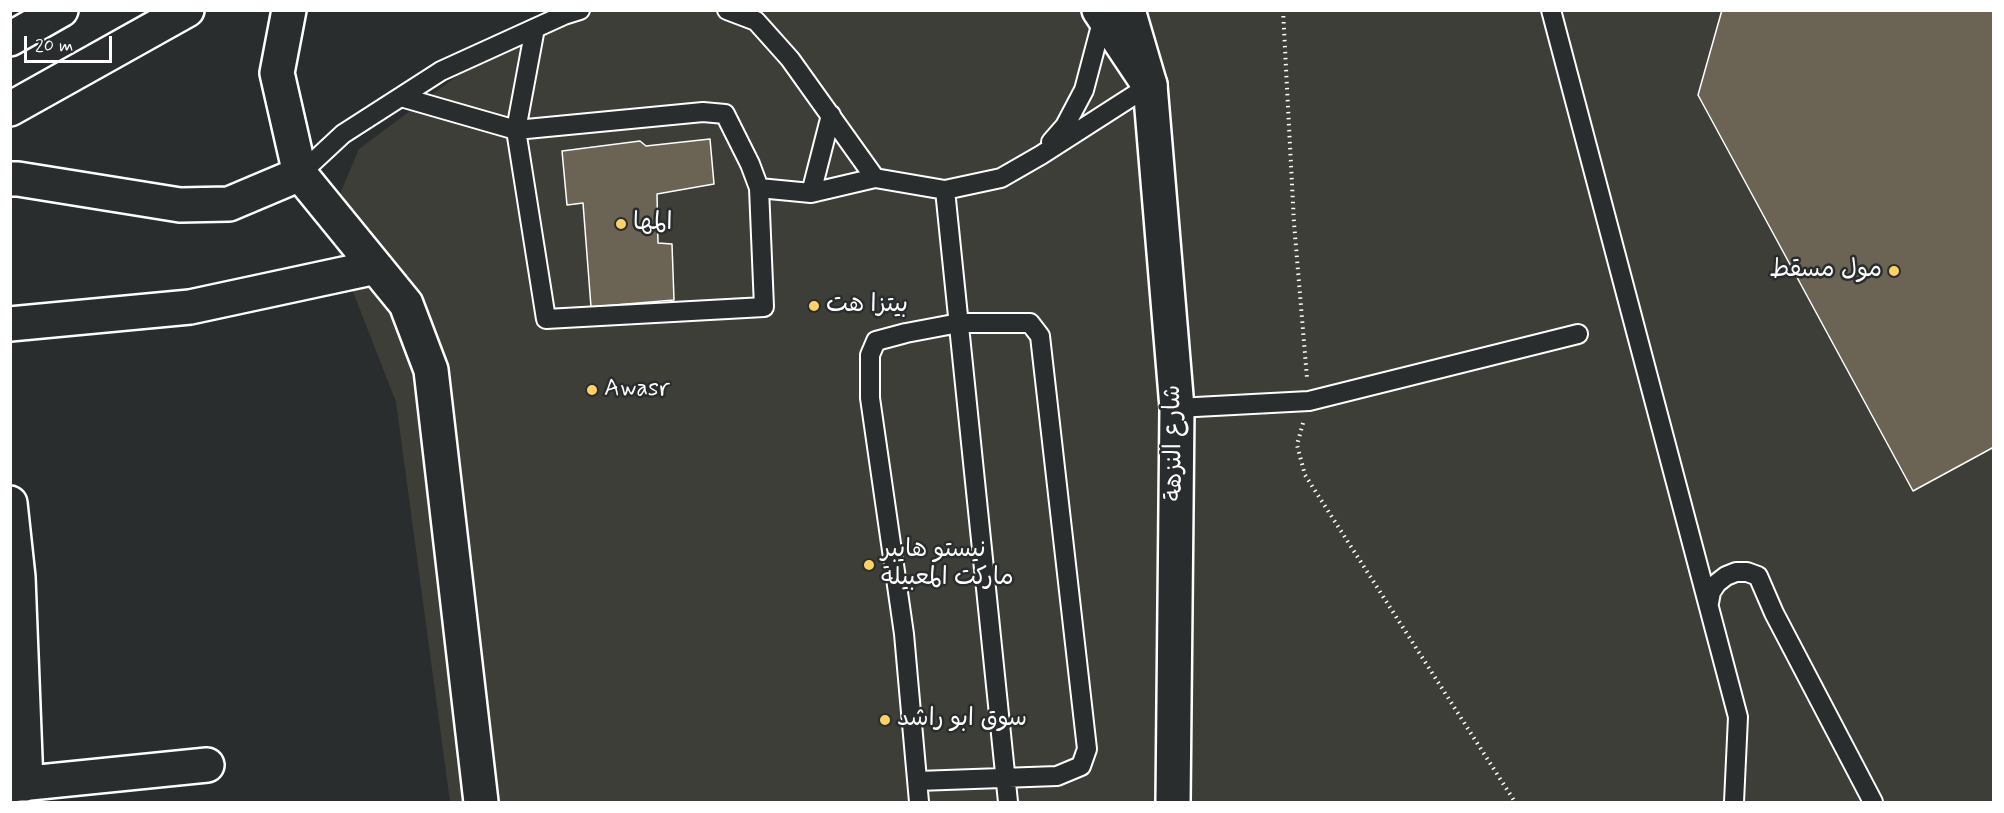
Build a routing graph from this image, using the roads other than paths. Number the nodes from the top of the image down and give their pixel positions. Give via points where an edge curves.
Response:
1 (61, 10) edge
2 (187, 10) edge
3 (289, 10) edge
4 (580, 10) edge
5 (727, 10) edge
6 (1551, 10) edge
7 (1112, 12) edge
8 (535, 28) junction
9 (10, 39) edge
10 (1150, 85) junction
11 (401, 97) junction
12 (10, 109) edge
13 (831, 115) junction
14 (516, 130) junction
15 (1041, 155) junction
16 (300, 174) junction
17 (875, 178) junction
18 (10, 179) edge
19 (759, 188) junction
20 (945, 190) junction
21 (811, 192) junction
22 (376, 267) junction
23 (959, 323) junction
24 (10, 324) edge
25 (1578, 334) dead end
26 (1177, 408) junction
27 (10, 503) edge
28 (1709, 603) junction
29 (207, 765) dead end
30 (1006, 778) junction
31 (918, 781) junction
32 (18, 785) edge
33 (481, 802) edge
34 (919, 802) edge
35 (1008, 802) edge
36 (1173, 802) edge
37 (1734, 802) edge
38 (1873, 802) edge

1 - 9 main road
2 - 12 main road
3 - 16 main road via 277,73
4 - 8 lane
5 - 13 lane via 756,21
6 - 28 lane
7 - 10 main road, شارع النزهة
7 - 15 lane via 1084,90 1065,126
8 - 11 lane via 441,70
8 - 14 lane
10 - 15 lane
10 - 26 main road, شارع النزهة
11 - 14 lane
11 - 16 lane via 343,134
13 - 17 lane
13 - 21 lane
14 - 19 lane via 703,112 725,114
14 - 19 lane via 546,320 764,307
15 - 20 lane via 1001,177
16 - 18 main road via 230,204 180,205
16 - 22 main road
17 - 20 lane
17 - 21 lane
19 - 21 lane
20 - 23 lane
22 - 24 main road via 190,307
22 - 33 main road via 406,303 431,370
23 - 30 lane
23 - 30 lane via 1030,323 1040,336 1087,749 1081,766 1057,776
23 - 31 lane via 876,341 870,355 870,398 904,634
25 - 26 lane via 1309,401
26 - 36 main road, شارع النزهة
27 - 32 main road via 18,577
28 - 37 lane via 1738,717
28 - 38 lane via 1711,592 1726,576 1747,572 1758,576
29 - 32 main road
30 - 31 lane
30 - 35 lane
31 - 34 lane

